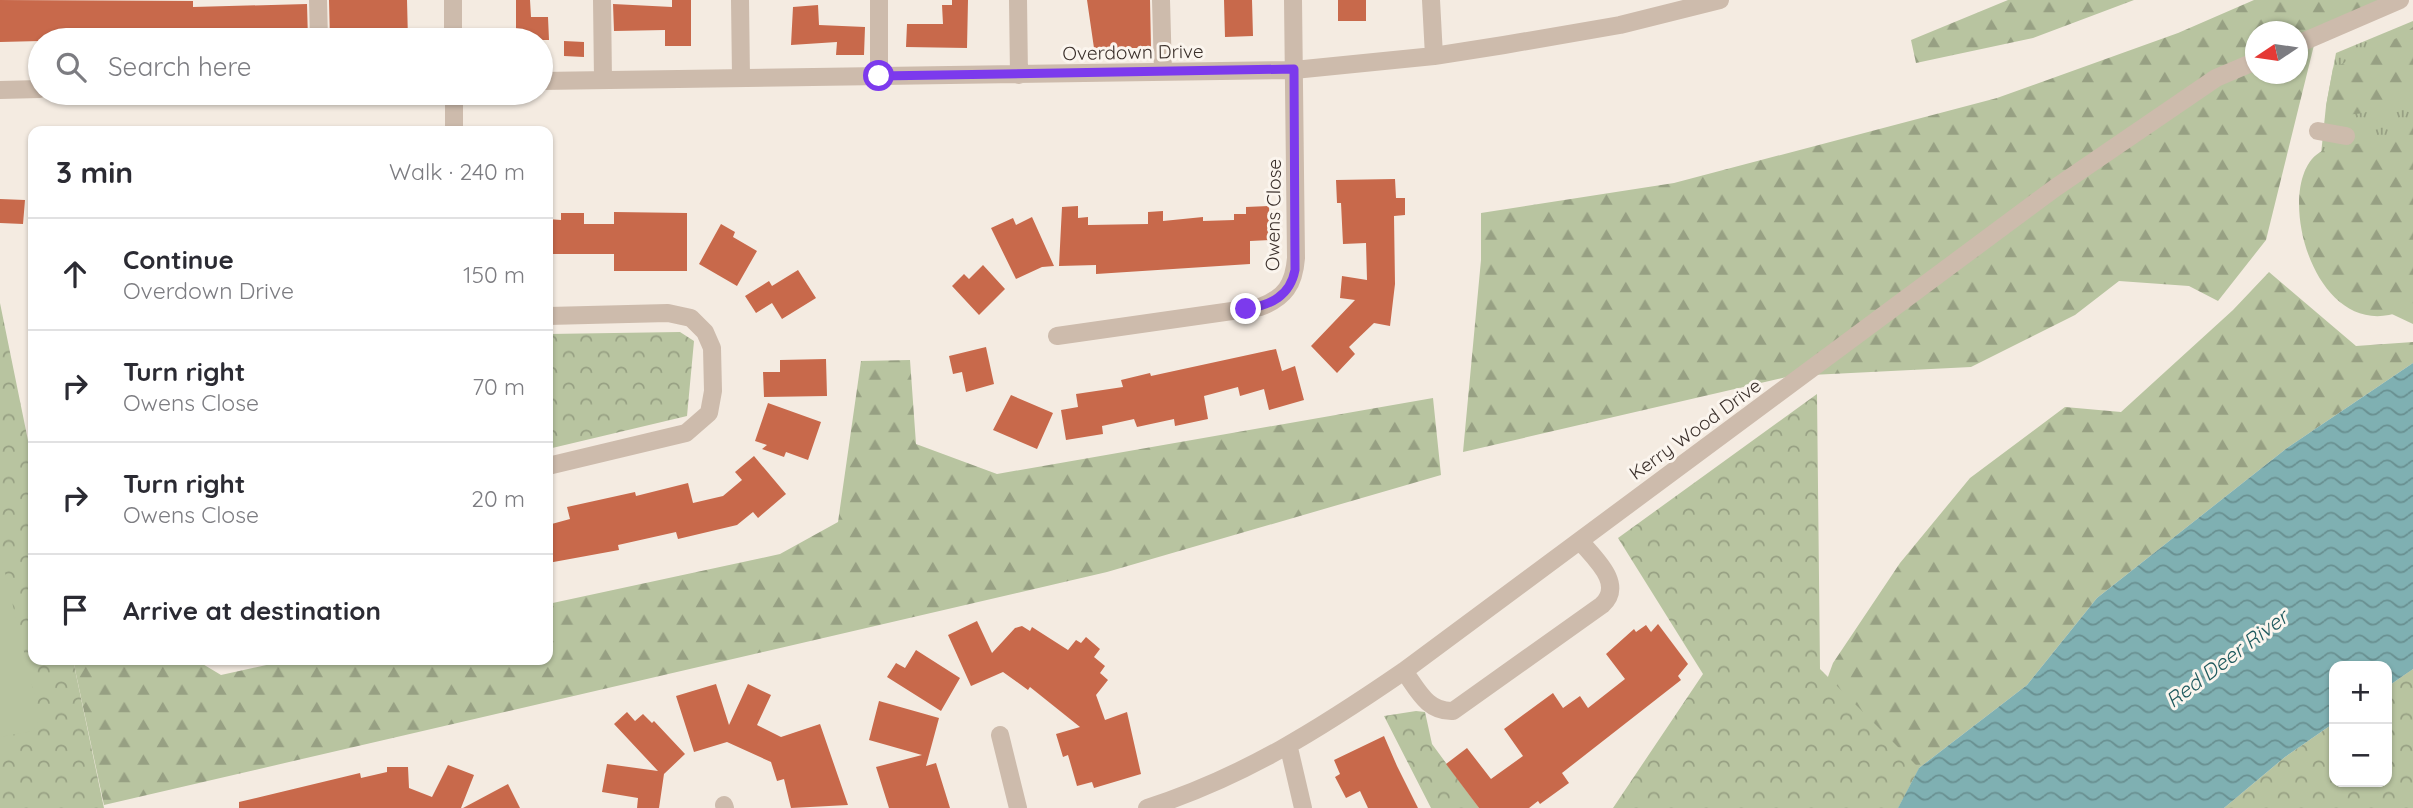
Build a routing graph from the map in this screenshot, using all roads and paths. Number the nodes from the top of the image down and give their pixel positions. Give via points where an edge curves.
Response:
1 (318, 0) edge
2 (453, 0) edge
3 (602, 0) edge
4 (740, 0) edge
5 (878, 0) edge
6 (1018, 0) edge
7 (1161, 0) edge
8 (1293, 0) edge
9 (1431, 0) edge
10 (1720, 0) edge
11 (2400, 0) edge
12 (319, 28) edge
13 (453, 28) edge
14 (2308, 40) edge
15 (1434, 56) junction
16 (2245, 66) edge
17 (1294, 69) junction
18 (1163, 72) junction
19 (1019, 75) junction
20 (879, 76) junction
21 (741, 77) junction
22 (603, 80) junction
23 (553, 81) edge
24 (28, 89) edge
25 (0, 90) edge
26 (454, 105) edge
27 (454, 126) edge
28 (2318, 131) dead end
29 (2346, 136) dead end
30 (553, 316) edge
31 (1057, 336) dead end
32 (553, 465) edge
33 (1580, 541) junction
34 (1404, 671) junction
35 (1000, 735) dead end
36 (1289, 748) junction
37 (1158, 806) edge
38 (1018, 808) edge
39 (1303, 808) edge

1 - 12 street
2 - 13 street
3 - 22 street
4 - 21 street
5 - 20 street
6 - 19 street
7 - 18 street
8 - 17 street, Owens Close
9 - 15 street
10 - 15 street, Overdown Drive via 1596,29
11 - 14 street
15 - 17 street, Overdown Drive
16 - 33 street, Kerry Wood Drive via 2216,78 2054,188
17 - 18 street, Overdown Drive
17 - 31 street, Owens Close via 1296,258 1293,278 1282,296 1253,308
18 - 19 street, Overdown Drive
19 - 20 street, Overdown Drive
20 - 21 street, Overdown Drive
21 - 22 street, Overdown Drive
22 - 23 street, Overdown Drive
24 - 25 street
26 - 27 street
28 - 29 street
30 - 32 street via 668,313 691,318 712,348 713,391 709,413 686,433
33 - 34 street, Kerry Wood Drive
33 - 34 street via 1610,579 1610,594 1602,605 1453,711 1440,711 1429,704
34 - 36 street, Kerry Wood Drive
35 - 38 street
36 - 37 street, Kerry Wood Drive
36 - 39 street

